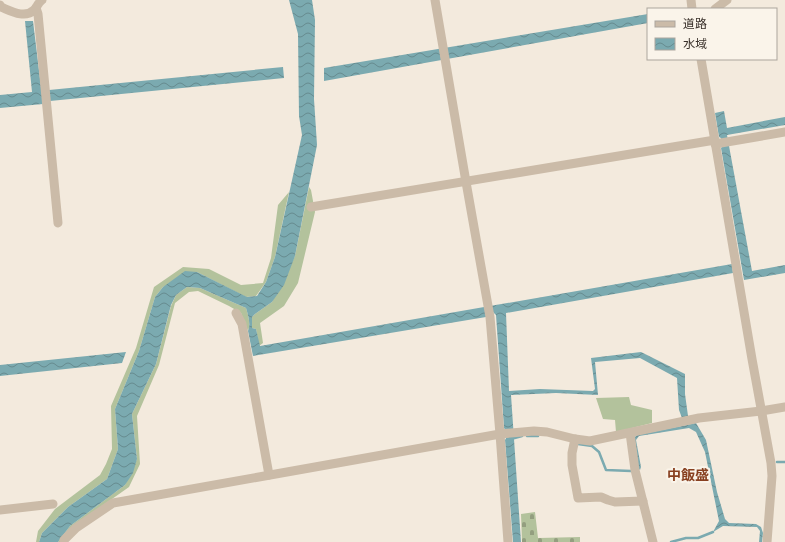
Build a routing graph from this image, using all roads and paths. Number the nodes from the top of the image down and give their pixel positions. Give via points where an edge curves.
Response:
1 (42, 0) edge
2 (435, 0) edge
3 (728, 0) edge
4 (0, 5) edge
5 (36, 8) junction
6 (716, 8) edge
7 (701, 60) edge
8 (785, 132) edge
9 (717, 142) junction
10 (466, 182) junction
11 (311, 207) dead end
12 (58, 222) dead end
13 (236, 313) dead end
14 (785, 407) edge
15 (761, 411) junction
16 (630, 433) junction
17 (500, 434) junction
18 (575, 439) junction
19 (268, 475) junction
20 (643, 501) junction
21 (53, 504) dead end
22 (0, 510) edge
23 (64, 540) dead end
24 (508, 542) edge
25 (653, 542) edge
26 (767, 542) edge

1 - 5 street
2 - 10 street
3 - 6 street
4 - 5 street via 22,14 33,12
5 - 12 street
7 - 9 street
8 - 9 street
9 - 10 street
9 - 15 street
10 - 11 street
10 - 17 street via 490,317
13 - 19 street via 242,324
14 - 15 street
15 - 16 street via 699,418
15 - 26 street via 772,476
16 - 18 street via 590,441
16 - 20 street via 635,470
17 - 18 street via 534,431
17 - 19 street
17 - 24 street
18 - 20 street via 572,465 578,498 601,497 615,502
19 - 23 street via 113,503 76,528
20 - 25 street
21 - 22 street

